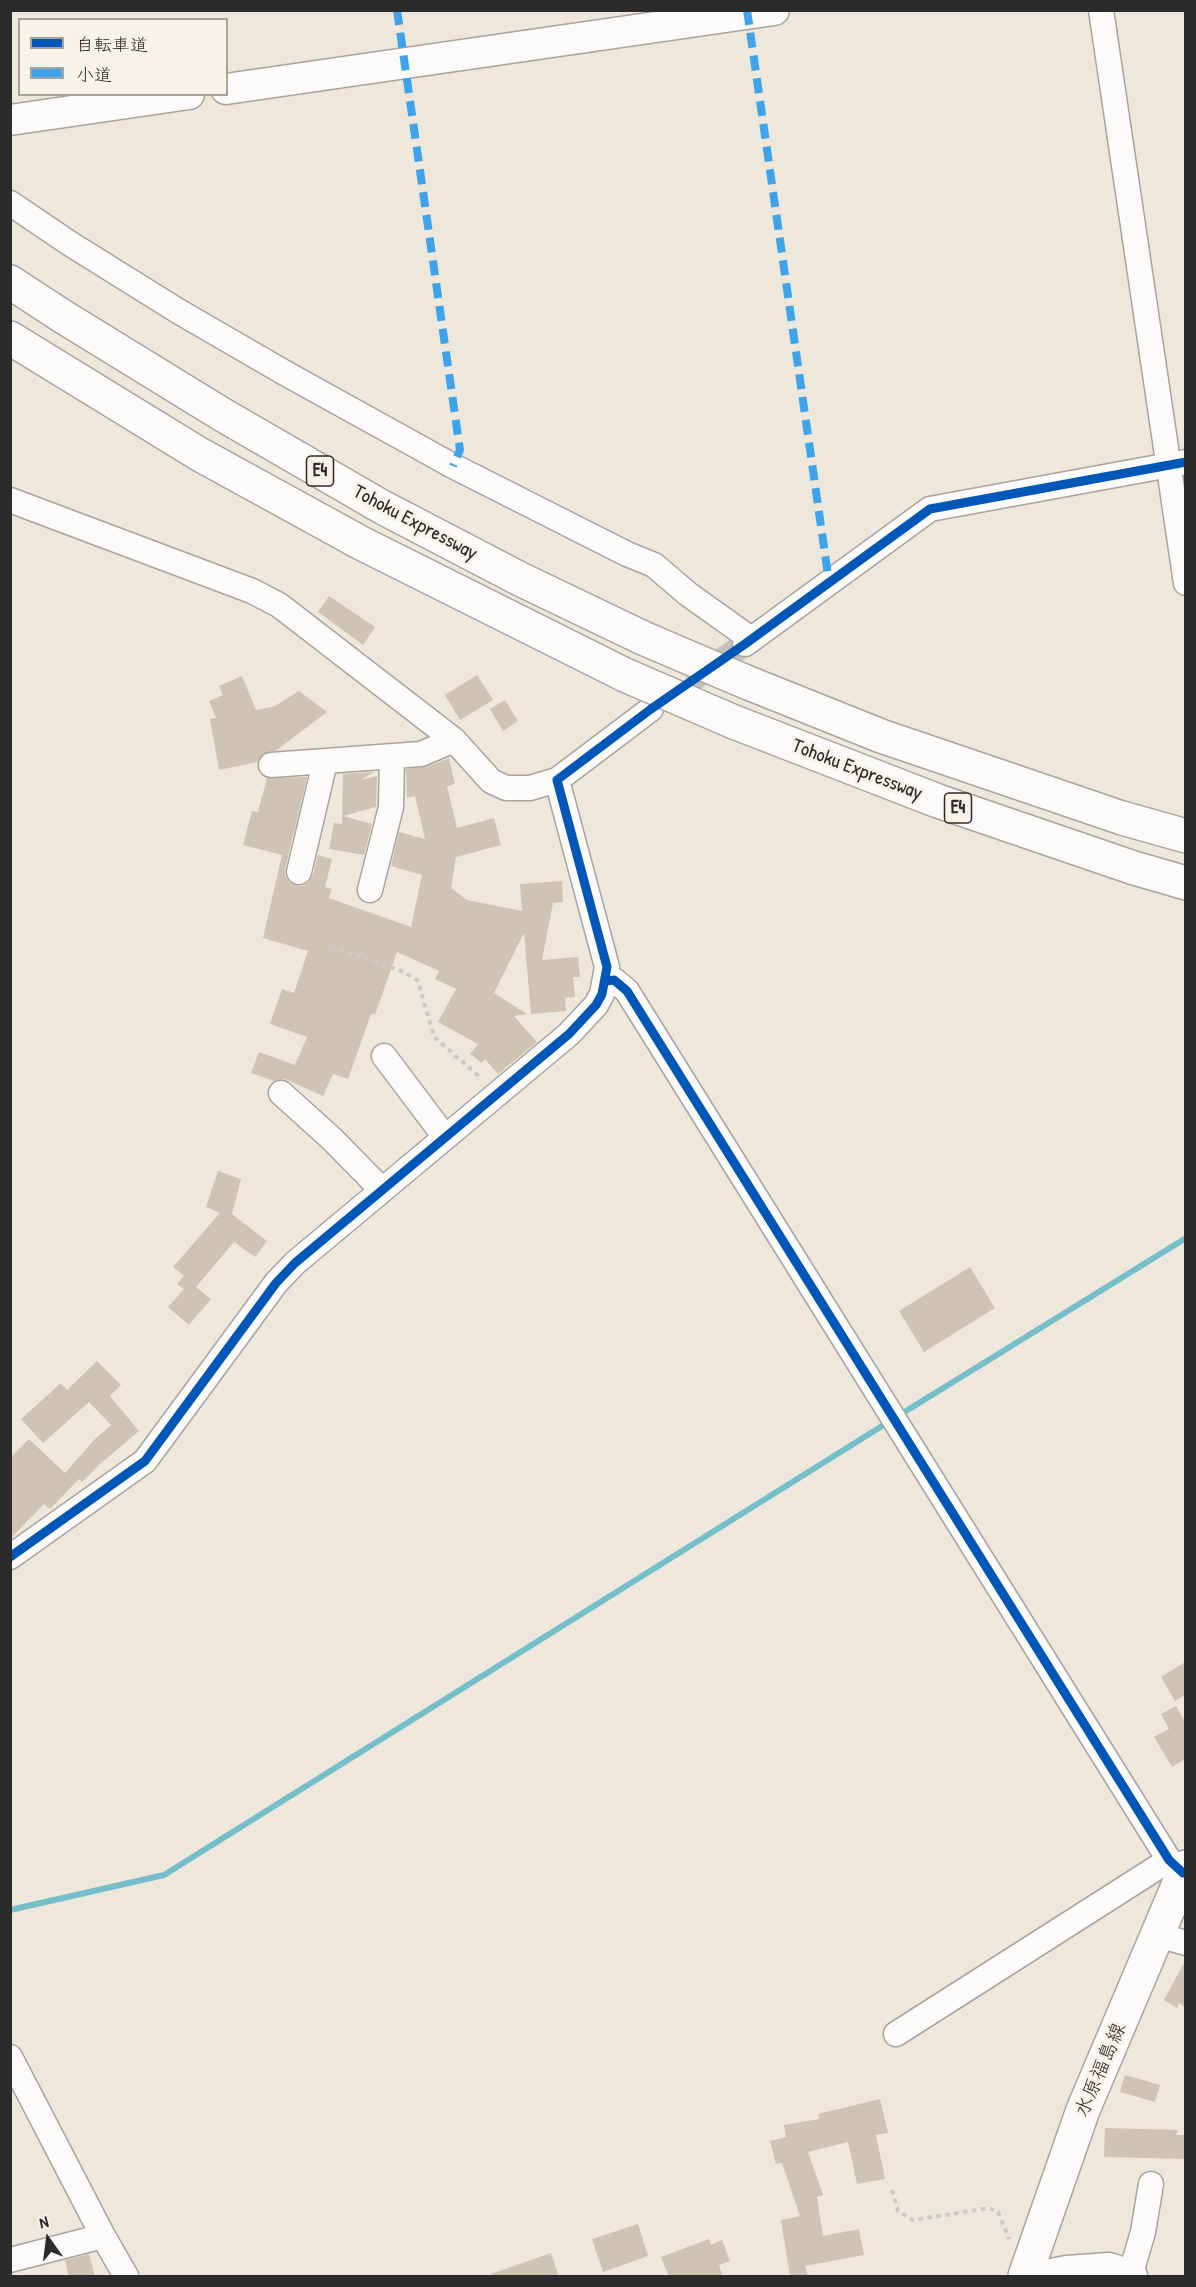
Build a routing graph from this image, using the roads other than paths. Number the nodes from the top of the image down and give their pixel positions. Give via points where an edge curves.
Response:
1 (774, 10) edge
2 (1101, 10) edge
3 (228, 89) edge
4 (175, 96) edge
5 (10, 120) edge
6 (10, 203) edge
7 (10, 282) edge
8 (10, 338) edge
9 (1177, 464) edge
10 (10, 500) edge
11 (1185, 583) edge
12 (651, 709) tunnel mouth
13 (454, 740) junction
14 (392, 757) junction
15 (325, 762) junction
16 (271, 765) dead end
17 (557, 780) junction
18 (1185, 836) edge
19 (298, 872) dead end
20 (1185, 883) edge
21 (370, 890) dead end
22 (605, 981) junction
23 (384, 1056) dead end
24 (281, 1093) dead end
25 (445, 1137) junction
26 (381, 1189) junction
27 (10, 1557) edge
28 (1179, 1867) edge
29 (1172, 1939) edge
30 (896, 2034) dead end
31 (10, 2057) edge
32 (1151, 2184) dead end
33 (103, 2236) junction
34 (10, 2260) edge
35 (1131, 2276) edge
36 (126, 2277) edge
37 (1025, 2277) edge
38 (1042, 2277) edge

1 - 3 street
2 - 9 street
4 - 5 street
6 - 9 street via 178,311 285,373 453,466 654,565 748,641 930,508
7 - 18 main road, Tohoku Expressway / E4, bridge via 223,415 382,507 643,638 881,736
8 - 20 main road, Tohoku Expressway / E4, bridge via 199,453 351,537 625,675 938,801
9 - 11 street
10 - 13 street via 252,591 279,605
12 - 17 street
13 - 14 street via 421,754
13 - 17 street via 491,781 506,788 530,788
14 - 15 street
14 - 21 street via 391,807
15 - 16 street
15 - 19 street
17 - 22 street via 603,950
22 - 25 street via 596,1005 569,1034
22 - 28 street via 614,980 627,991
23 - 25 street
24 - 26 street
25 - 26 street
26 - 27 street via 276,1283 145,1461
28 - 29 main road, 水原福島線
28 - 30 street
29 - 37 main road, 水原福島線 via 1083,2110
31 - 33 street
32 - 35 street
33 - 34 street
33 - 36 street
35 - 38 street via 1109,2268

